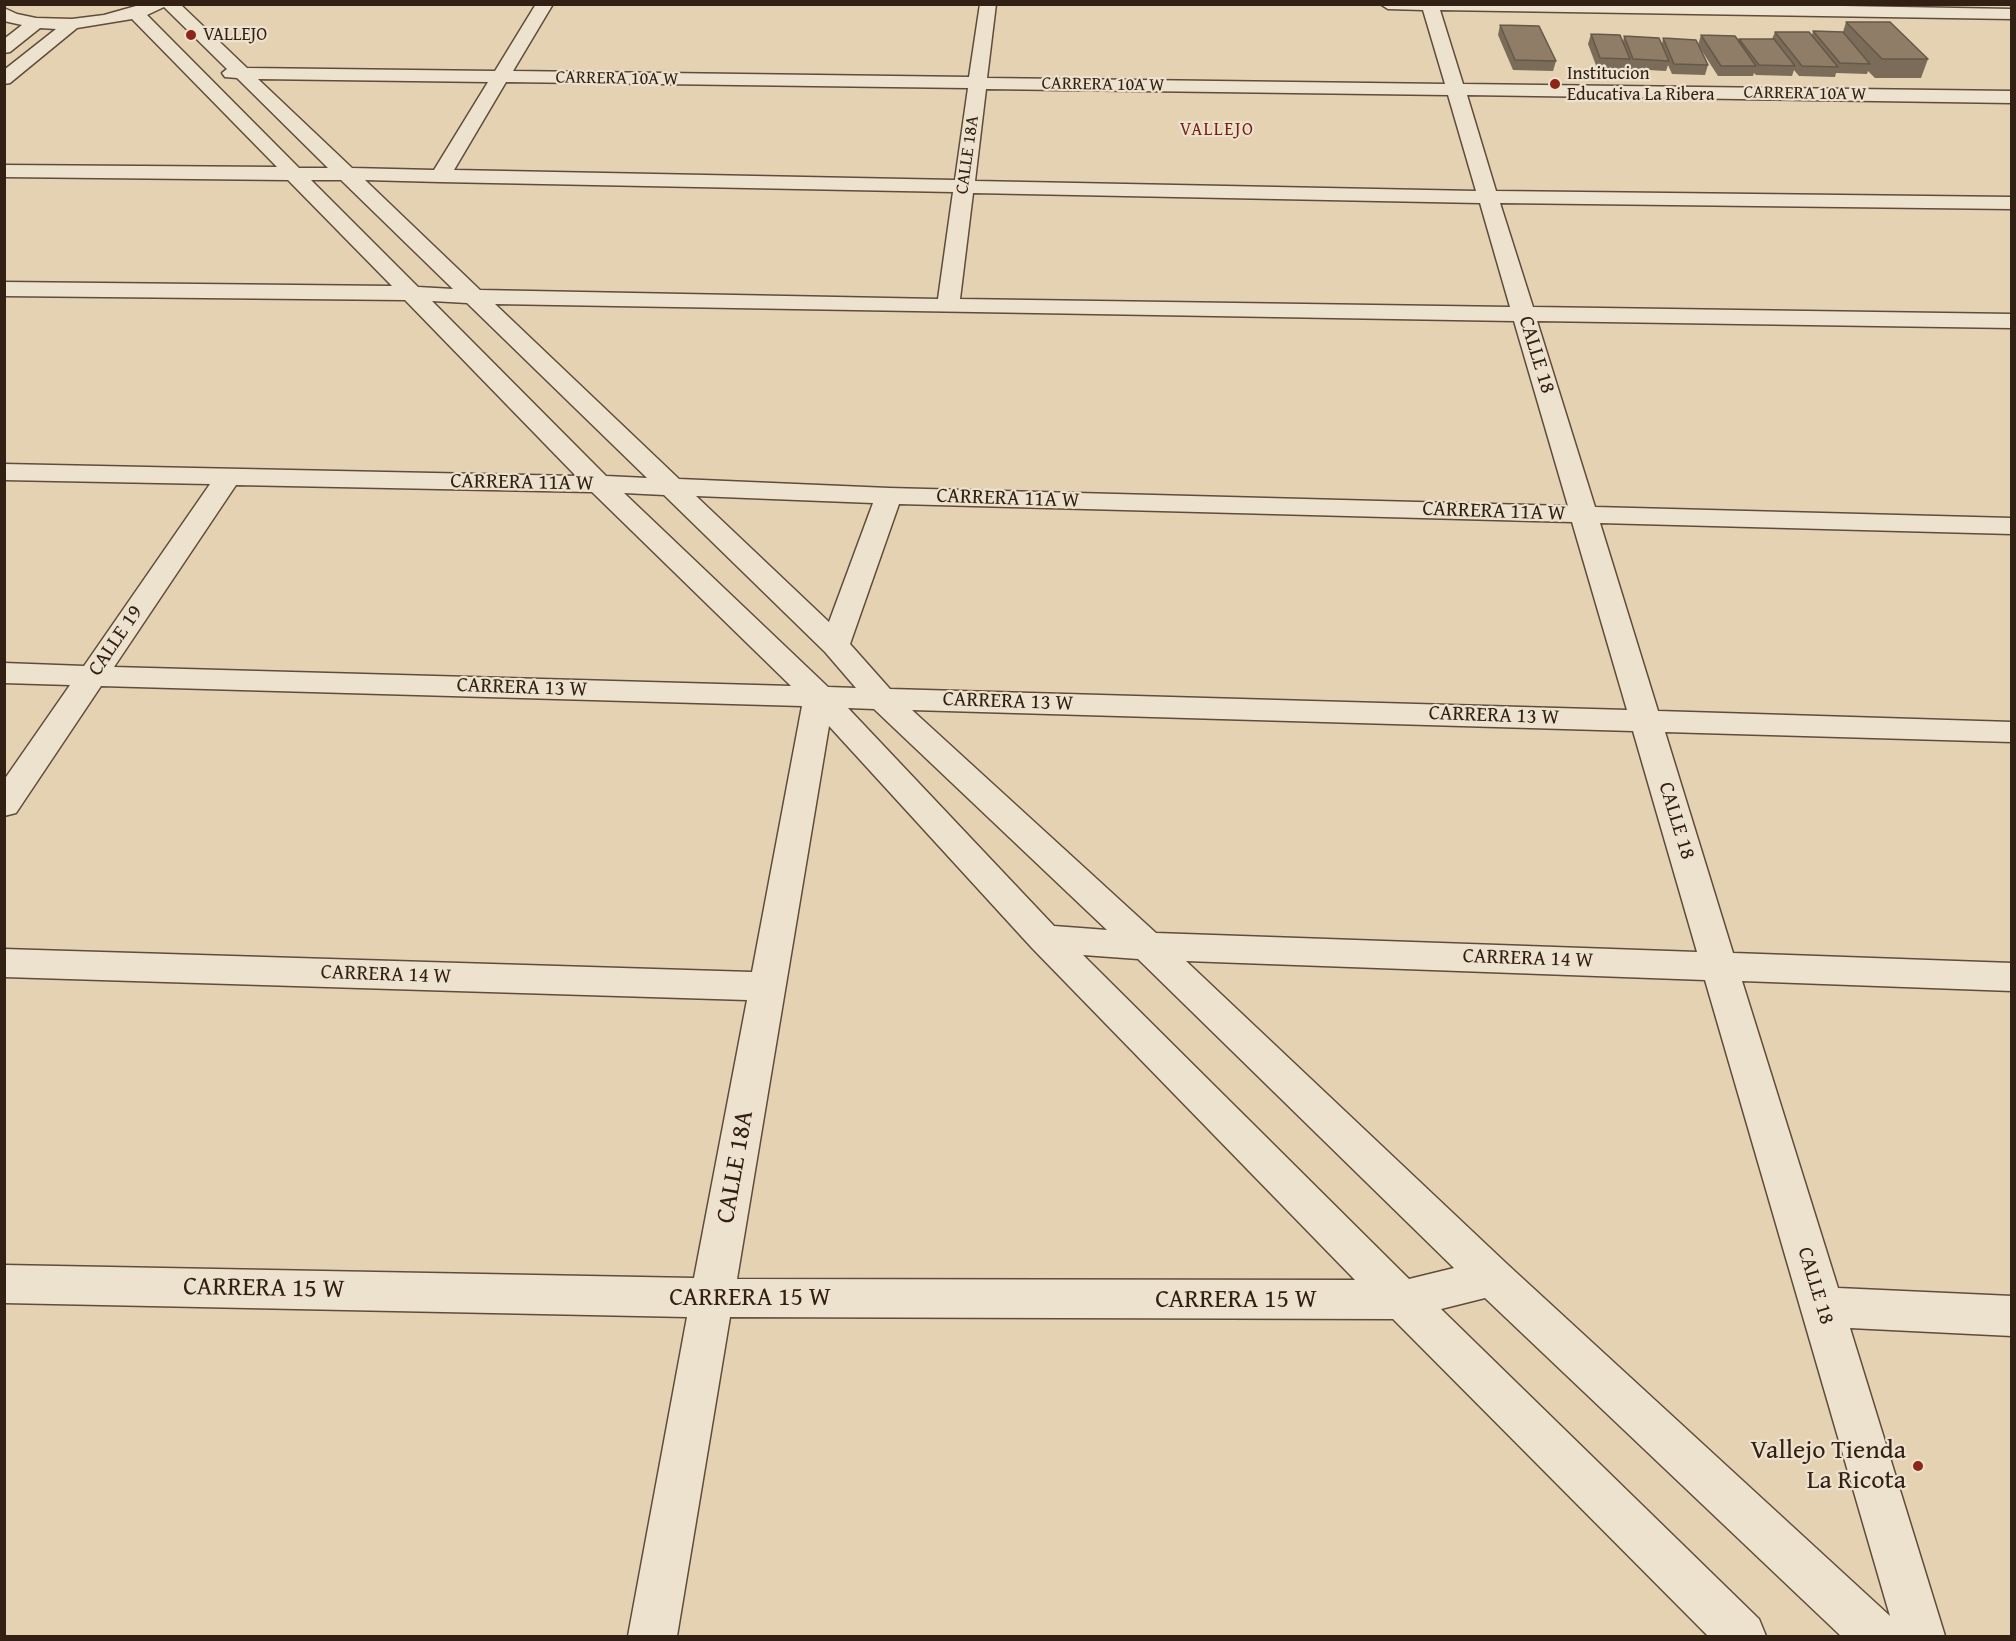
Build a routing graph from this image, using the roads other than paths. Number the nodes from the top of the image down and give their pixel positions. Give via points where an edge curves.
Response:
1 (170, 4) edge
2 (545, 4) edge
3 (988, 4) edge
4 (1388, 4) edge
5 (1430, 5) edge
6 (148, 9) edge
7 (4, 13) edge
8 (2012, 14) edge
9 (36, 23) junction
10 (72, 24) junction
11 (4, 48) edge
12 (194, 72) junction
13 (242, 73) junction
14 (500, 77) junction
15 (4, 80) edge
16 (978, 84) junction
17 (1456, 90) junction
18 (2012, 97) edge
19 (4, 171) edge
20 (346, 174) junction
21 (295, 175) junction
22 (440, 176) junction
23 (964, 186) junction
24 (1488, 197) junction
25 (2012, 203) edge
26 (4, 290) edge
27 (412, 294) junction
28 (474, 297) junction
29 (948, 306) junction
30 (1524, 315) junction
31 (2012, 321) edge
32 (4, 472) edge
33 (227, 478) junction
34 (599, 484) junction
35 (672, 488) junction
36 (889, 496) junction
37 (1583, 514) junction
38 (2012, 526) edge
39 (835, 645) junction
40 (4, 673) edge
41 (93, 675) junction
42 (819, 696) junction
43 (880, 698) junction
44 (1646, 721) junction
45 (2012, 732) edge
46 (4, 805) edge
47 (1046, 939) junction
48 (1147, 946) junction
49 (4, 963) edge
50 (1719, 966) junction
51 (2012, 977) edge
52 (768, 987) junction
53 (1492, 1277) junction
54 (4, 1284) edge
55 (713, 1298) junction
56 (1402, 1300) junction
57 (1822, 1307) junction
58 (2012, 1316) edge
59 (652, 1636) edge
60 (1742, 1636) edge
61 (1876, 1636) edge
62 (1921, 1636) edge

1 - 13 street
2 - 14 street
3 - 16 street, CALLE 18A
4 - 5 street
5 - 8 street
5 - 17 street, CALLE 18
6 - 10 street
6 - 12 street
7 - 9 street
9 - 10 street
9 - 11 street
10 - 15 street
12 - 13 street, CARRERA 10A W
12 - 21 street
13 - 14 street, CARRERA 10A W
13 - 20 street
14 - 16 street, CARRERA 10A W
14 - 22 street
16 - 17 street, CARRERA 10A W
16 - 23 street, CALLE 18A
17 - 18 street, CARRERA 10A W
17 - 24 street, CALLE 18
19 - 21 street
20 - 21 street
20 - 22 street
20 - 28 street
21 - 27 street
22 - 23 street
23 - 24 street
23 - 29 street, CALLE 18A
24 - 25 street
24 - 30 street, CALLE 18
26 - 27 street
27 - 28 street
27 - 34 street
28 - 29 street
28 - 35 street
29 - 30 street
30 - 31 street
30 - 37 street, CALLE 18
32 - 33 street, CARRERA 11A W
33 - 34 street, CARRERA 11A W
33 - 41 street, CALLE 19
34 - 35 street, CARRERA 11A W
34 - 42 street
35 - 36 street, CARRERA 11A W
35 - 39 street
36 - 37 street, CARRERA 11A W
36 - 39 street
37 - 38 street, CARRERA 11A W
37 - 44 street, CALLE 18
39 - 43 street
40 - 41 street, CARRERA 13 W
41 - 42 street, CARRERA 13 W
41 - 46 street, CALLE 19
42 - 43 street, CARRERA 13 W
42 - 47 street
42 - 52 street, CALLE 18A
43 - 44 street, CARRERA 13 W
43 - 48 street
44 - 45 street, CARRERA 13 W
44 - 50 street, CALLE 18
47 - 48 street, CARRERA 14 W
47 - 56 street
48 - 50 street, CARRERA 14 W
48 - 53 street
49 - 52 street, CARRERA 14 W
50 - 51 street, CARRERA 14 W
50 - 57 street, CALLE 18
52 - 55 street, CALLE 18A
53 - 56 street, CARRERA 15 W
53 - 61 street
54 - 55 street, CARRERA 15 W
55 - 56 street, CARRERA 15 W
55 - 59 street, CALLE 18A
56 - 60 street
57 - 58 street
57 - 62 street, CALLE 18

